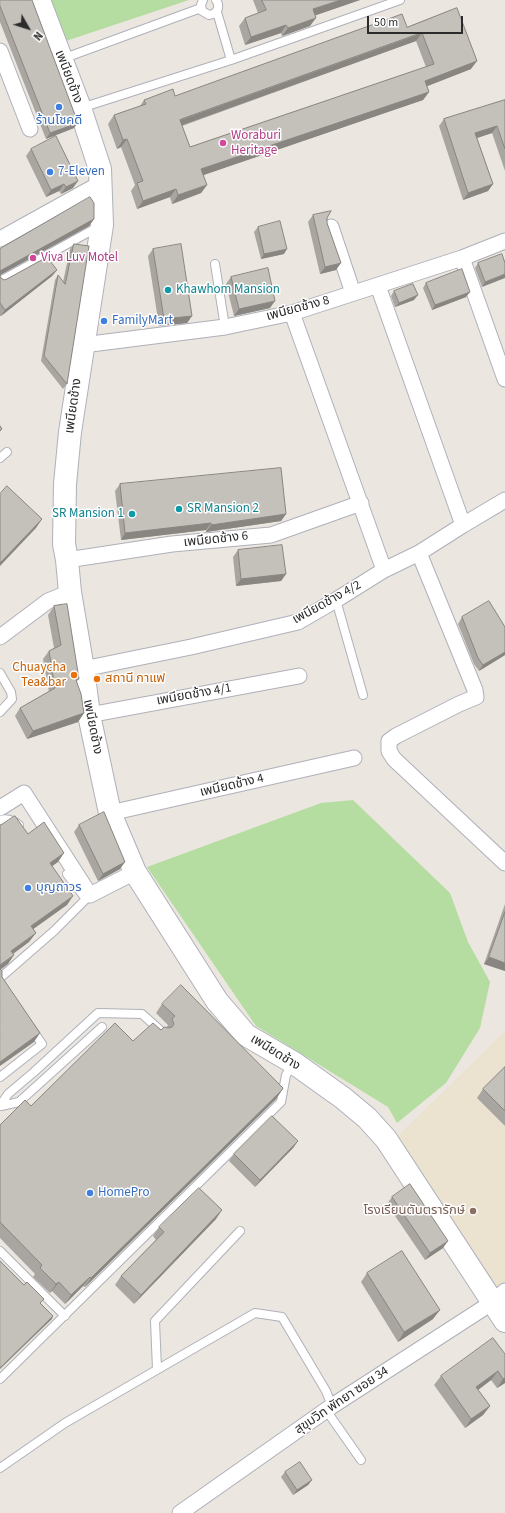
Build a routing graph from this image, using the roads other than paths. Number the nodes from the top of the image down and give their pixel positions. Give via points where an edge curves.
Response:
1 (39, 0) edge
2 (216, 0) edge
3 (400, 0) edge
4 (202, 4) edge
5 (217, 12) junction
6 (0, 51) edge
7 (61, 59) junction
8 (231, 60) junction
9 (80, 108) junction
10 (30, 129) dead end
11 (101, 183) junction
12 (102, 225) junction
13 (332, 227) dead end
14 (0, 239) edge
15 (505, 241) edge
16 (462, 258) junction
17 (215, 264) dead end
18 (0, 282) edge
19 (378, 286) junction
20 (353, 293) junction
21 (292, 313) junction
22 (225, 327) junction
23 (83, 345) junction
24 (505, 379) edge
25 (7, 452) dead end
26 (0, 458) edge
27 (505, 500) edge
28 (361, 503) junction
29 (463, 525) junction
30 (419, 553) junction
31 (67, 560) junction
32 (384, 570) junction
33 (70, 592) junction
34 (336, 600) junction
35 (0, 637) edge
36 (83, 669) junction
37 (0, 673) edge
38 (299, 676) dead end
39 (362, 695) dead end
40 (0, 712) edge
41 (89, 715) junction
42 (354, 758) dead end
43 (0, 808) edge
44 (110, 813) junction
45 (0, 820) edge
46 (24, 831) edge
47 (505, 863) edge
48 (135, 872) junction
49 (67, 874) dead end
50 (0, 978) edge
51 (25, 1020) edge
52 (102, 1028) dead end
53 (162, 1032) edge
54 (294, 1063) junction
55 (0, 1077) edge
56 (0, 1106) edge
57 (240, 1231) dead end
58 (0, 1251) edge
59 (499, 1296) edge
60 (65, 1316) junction
61 (505, 1321) edge
62 (157, 1369) junction
63 (0, 1379) edge
64 (329, 1408) junction
65 (361, 1460) dead end
66 (0, 1468) edge
67 (180, 1513) edge

1 - 7 street, เพนียดช้าง
2 - 5 lane
3 - 8 lane
4 - 5 lane via 203,13 209,16
4 - 7 lane
5 - 8 lane
6 - 10 street
7 - 9 street, เพนียดช้าง
8 - 9 lane
9 - 11 street, เพนียดช้าง via 100,169
11 - 12 street, เพนียดช้าง
11 - 14 street
12 - 18 lane
12 - 23 street, เพนียดช้าง
13 - 20 street
15 - 16 street, เพนียดช้าง 8
16 - 19 street, เพนียดช้าง 8
16 - 24 street
17 - 22 lane
19 - 20 street, เพนียดช้าง 8
19 - 29 street
20 - 21 street, เพนียดช้าง 8
21 - 22 street, เพนียดช้าง 8
21 - 28 street
22 - 23 street, เพนียดช้าง 8
23 - 31 street, เพนียดช้าง via 65,484 64,544
25 - 26 lane
27 - 29 street, เพนียดช้าง 4/2
28 - 31 street, เพนียดช้าง 6 via 271,534 172,544
28 - 32 street
29 - 30 street, เพนียดช้าง 4/2
30 - 32 street, เพนียดช้าง 4/2
30 - 47 street via 476,697 396,736 389,741 389,751 394,759
31 - 33 street, เพนียดช้าง
32 - 34 street, เพนียดช้าง 4/2
33 - 35 street via 48,601
33 - 36 street, เพนียดช้าง
34 - 36 street, เพนียดช้าง 4/2 via 298,622
34 - 39 lane
36 - 41 street, เพนียดช้าง
37 - 40 lane via 11,692 12,699
38 - 41 street, เพนียดช้าง 4/1
41 - 44 street, เพนียดช้าง
42 - 44 street, เพนียดช้าง 4
43 - 48 street via 24,793 90,895
44 - 48 street, เพนียดช้าง
45 - 46 lane via 13,820
48 - 54 street, เพนียดช้าง via 217,1001 246,1035
49 - 50 lane via 86,899
51 - 55 lane via 42,1044
52 - 56 lane via 19,1102
53 - 56 lane via 142,1014 98,1013 8,1094
54 - 59 street, เพนียดช้าง via 343,1098 386,1139
54 - 60 lane via 286,1075 281,1102
57 - 62 lane via 155,1320
58 - 60 lane
59 - 61 street, เพนียดช้าง
59 - 64 street, สุขุมวิท พัทยา ซอย 34
60 - 63 lane
62 - 64 lane via 255,1313 282,1316 326,1391
62 - 66 lane via 65,1423
64 - 65 lane
64 - 67 street, สุขุมวิท พัทยา ซอย 34

